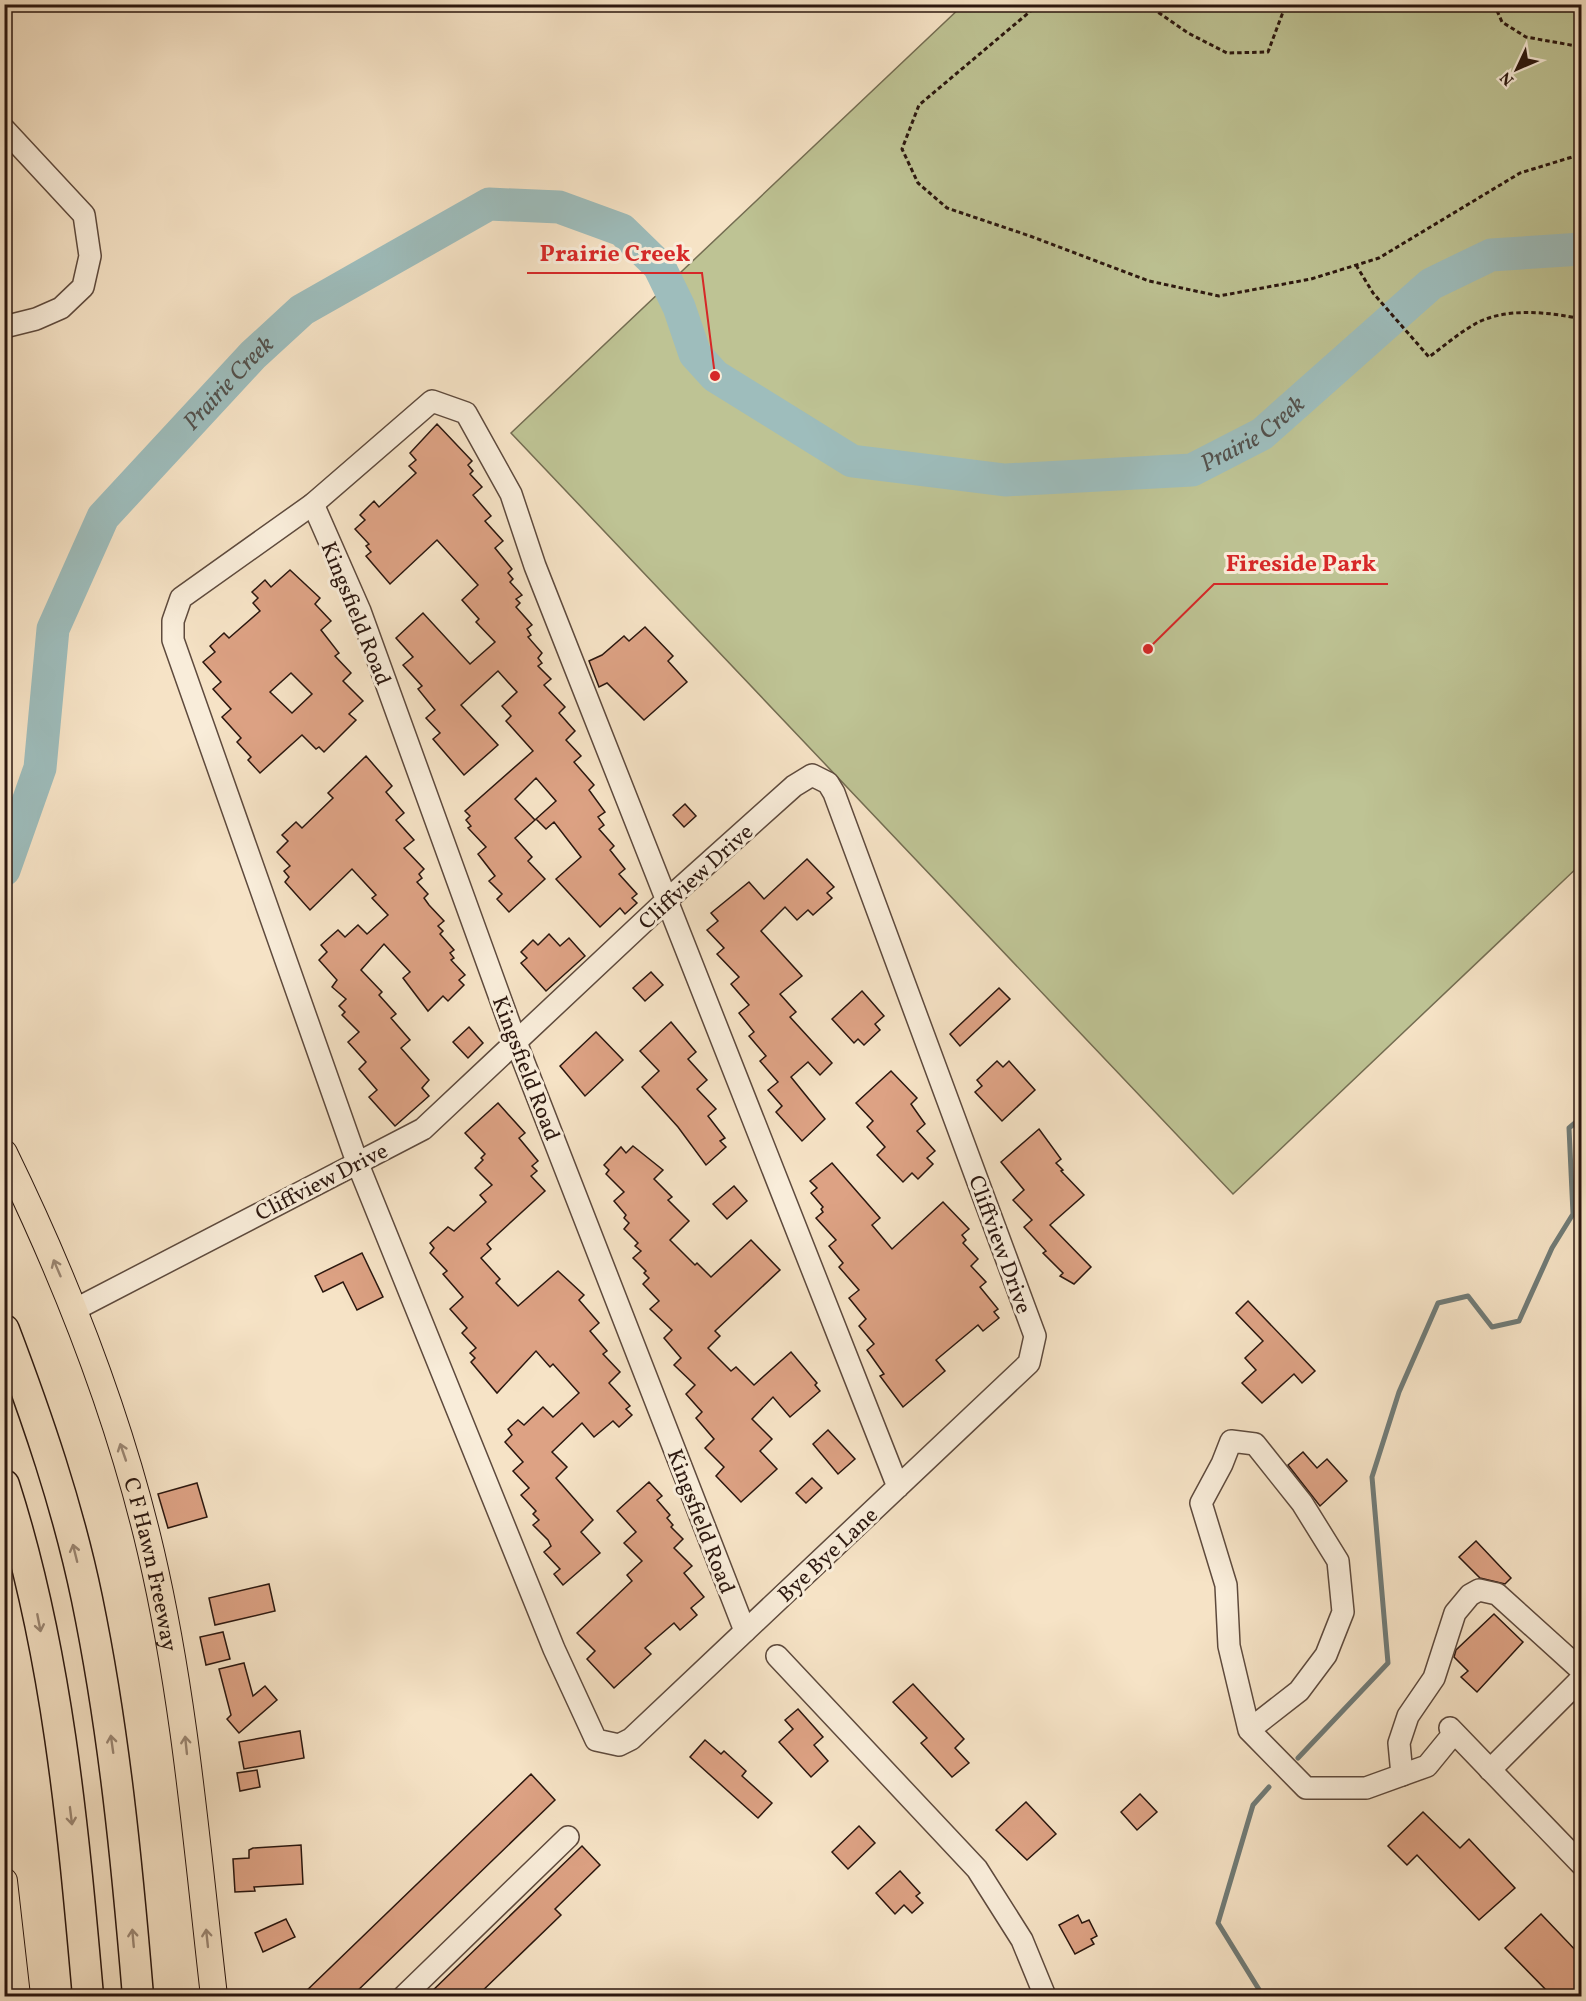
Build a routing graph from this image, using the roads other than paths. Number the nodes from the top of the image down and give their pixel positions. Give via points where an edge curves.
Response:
1 (4, 129) edge
2 (4, 327) edge
3 (313, 504) junction
4 (668, 899) junction
5 (516, 1042) junction
6 (4, 1153) edge
7 (357, 1162) junction
8 (74, 1310) junction
9 (4, 1330) edge
10 (1035, 1336) joint
11 (4, 1485) edge
12 (898, 1487) junction
13 (745, 1631) junction
14 (777, 1656) dead end
15 (1581, 1677) edge
16 (1249, 1730) junction
17 (1490, 1770) junction
18 (1402, 1775) junction
19 (568, 1837) dead end
20 (1581, 1865) edge
21 (4, 1881) edge
22 (16, 1996) edge
23 (88, 1996) edge
24 (138, 1996) edge
25 (214, 1996) edge
26 (404, 1996) edge
27 (1045, 1996) edge

1 - 2 street via 84,215 90,256 83,287 61,308
3 - 4 street via 432,401 466,413 511,494 535,566
3 - 5 street, Kingsfield Road via 360,611
3 - 7 street via 181,598 173,621 172,640
4 - 5 street, Cliffview Drive
4 - 10 street, Cliffview Drive via 803,779 812,775 828,783
4 - 12 street
5 - 7 street, Cliffview Drive via 423,1129
5 - 13 street, Kingsfield Road
8 -> 6 main road, C F Hawn Freeway
7 - 8 street, Cliffview Drive
7 - 13 street, Bye Bye Lane via 554,1649 596,1740 619,1745 630,1739
25 -> 8 main road, C F Hawn Freeway via 182,1709 151,1553 130,1472
24 -> 9 highway via 120,1799 87,1598 32,1402
10 - 12 street, Bye Bye Lane via 1029,1363
11 -> 23 highway via 36,1607 58,1722
12 - 13 street, Bye Bye Lane
14 - 27 street via 976,1869 1022,1940
15 - 17 street
15 - 18 street via 1581,1670 1497,1594 1479,1590 1470,1594 1455,1613 1434,1678 1408,1716 1399,1743
16 - 16 street via 1299,1691 1326,1655 1342,1612 1338,1561 1302,1503 1255,1444 1231,1441 1201,1503 1226,1585 1229,1646
16 - 18 street via 1306,1788 1366,1788
17 - 18 street via 1452,1731 1427,1766
17 - 20 street
19 - 26 street
21 - 22 main road

